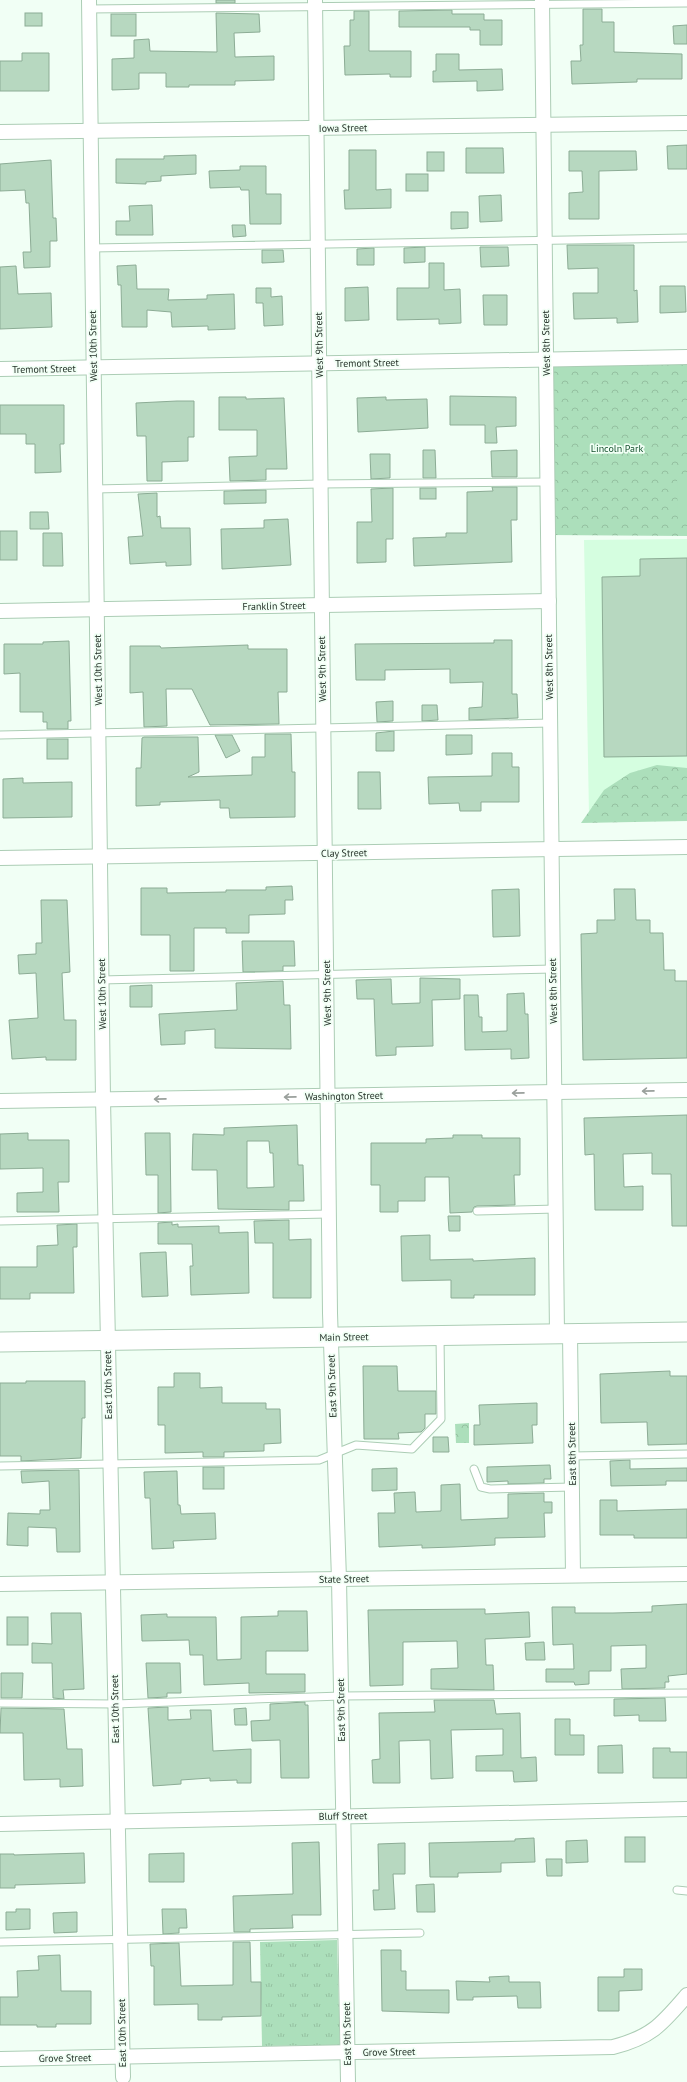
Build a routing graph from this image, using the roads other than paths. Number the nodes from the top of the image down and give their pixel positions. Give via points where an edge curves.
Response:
1 (542, 2) edge
2 (687, 2) edge
3 (89, 4) edge
4 (315, 4) edge
5 (687, 123) edge
6 (543, 125) junction
7 (316, 128) junction
8 (91, 131) junction
9 (0, 132) edge
10 (687, 238) edge
11 (544, 240) junction
12 (318, 244) junction
13 (92, 248) junction
14 (687, 357) edge
15 (546, 360) junction
16 (319, 364) junction
17 (94, 368) junction
18 (0, 369) edge
19 (547, 482) junction
20 (320, 484) junction
21 (95, 489) junction
22 (549, 601) junction
23 (322, 605) junction
24 (97, 609) junction
25 (0, 611) edge
26 (550, 723) junction
27 (323, 727) junction
28 (98, 734) junction
29 (0, 736) edge
30 (687, 847) edge
31 (552, 849) junction
32 (325, 853) junction
33 (100, 857) junction
34 (0, 858) edge
35 (553, 969) junction
36 (326, 976) junction
37 (102, 980) junction
38 (687, 1090) edge
39 (554, 1092) junction
40 (328, 1096) junction
41 (103, 1100) junction
42 (0, 1101) edge
43 (556, 1209) junction
44 (477, 1211) dead end
45 (329, 1214) junction
46 (105, 1219) junction
47 (0, 1221) edge
48 (687, 1332) edge
49 (564, 1334) junction
50 (440, 1336) junction
51 (331, 1337) junction
52 (108, 1341) junction
53 (0, 1342) edge
54 (687, 1454) edge
55 (334, 1455) junction
56 (572, 1456) junction
57 (110, 1464) junction
58 (0, 1466) edge
59 (474, 1470) dead end
60 (572, 1488) junction
61 (687, 1574) edge
62 (573, 1575) junction
63 (339, 1579) junction
64 (113, 1582) junction
65 (0, 1584) edge
66 (687, 1694) edge
67 (341, 1696) junction
68 (0, 1703) edge
69 (115, 1704) junction
70 (687, 1809) edge
71 (343, 1816) junction
72 (118, 1821) junction
73 (0, 1824) edge
74 (677, 1890) dead end
75 (687, 1892) edge
76 (420, 1933) dead end
77 (345, 1934) junction
78 (120, 1938) junction
79 (0, 1942) edge
80 (687, 1995) edge
81 (347, 2053) junction
82 (123, 2057) junction
83 (0, 2059) edge
84 (123, 2077) dead end
85 (348, 2082) edge

1 - 2 lane
1 - 4 lane
1 - 6 street, West 8th Street
3 - 4 lane
3 - 8 street, West 10th Street
4 - 7 street, West 9th Street
5 - 6 street, Iowa Street
6 - 7 street, Iowa Street
6 - 11 street, West 8th Street
7 - 8 street, Iowa Street
7 - 12 street, West 9th Street
8 - 9 street, Iowa Street
8 - 13 street, West 10th Street
10 - 11 lane
11 - 12 lane
11 - 15 street, West 8th Street
12 - 13 lane
12 - 16 street, West 9th Street
13 - 17 street, West 10th Street
14 - 15 street, Tremont Street
15 - 16 street, Tremont Street
15 - 19 street, West 8th Street
16 - 17 street, Tremont Street
16 - 20 street, West 9th Street
17 - 18 street, Tremont Street
17 - 21 street, West 10th Street
19 - 20 lane
19 - 22 street, West 8th Street
20 - 21 lane
20 - 23 street, West 9th Street
21 - 24 street, West 10th Street
22 - 23 street, Franklin Street
22 - 26 street, West 8th Street
23 - 24 street, Franklin Street
23 - 27 street, West 9th Street
24 - 25 street, Franklin Street
24 - 28 street, West 10th Street
26 - 27 lane
26 - 31 street, West 8th Street
27 - 28 lane
27 - 32 street, West 9th Street
28 - 29 lane
28 - 33 street, West 10th Street
30 - 31 street, Clay Street
31 - 32 street, Clay Street
31 - 35 street, West 8th Street
32 - 33 street, Clay Street
32 - 36 street, West 9th Street
33 - 34 street, Clay Street
33 - 37 street, West 10th Street
35 - 36 lane
35 - 39 street, West 8th Street
36 - 37 lane
36 - 40 street, West 9th Street
37 - 41 street, West 10th Street
38 -> 39 street, Washington Street
39 -> 40 street, Washington Street
39 - 43 street, West 8th Street
40 -> 41 street, Washington Street
40 - 45 street, West 9th Street
41 - 42 street, Washington Street
41 - 46 street, West 10th Street
43 - 44 lane
43 - 49 street, West 8th Street
45 - 46 lane
45 - 51 street, West 9th Street
46 - 47 lane
46 - 52 street, West 10th Street
48 - 49 main road, Main Street
49 - 50 main road, Main Street
49 - 56 street, East 8th Street
50 - 51 main road, Main Street
50 - 55 lane via 441,1419 412,1448 356,1445
51 - 52 main road, Main Street
51 - 55 street, East 9th Street
52 - 53 main road, Main Street
52 - 57 street, East 10th Street
54 - 56 lane
55 - 57 lane via 319,1460
55 - 63 street, East 9th Street
56 - 60 street, East 8th Street
57 - 58 lane
57 - 64 street, East 10th Street
59 - 60 lane via 481,1487 490,1489
60 - 62 street, East 8th Street
61 - 62 street, State Street
62 - 63 street, State Street
63 - 64 street, State Street
63 - 67 street, East 9th Street
64 - 65 street, State Street
64 - 69 street, East 10th Street
66 - 67 lane
67 - 69 lane
67 - 71 street, East 9th Street
68 - 69 lane
69 - 72 street, East 10th Street
70 - 71 street, Bluff Street
71 - 72 street, Bluff Street
71 - 77 street, East 9th Street
72 - 73 street, Bluff Street
72 - 78 street, East 10th Street
74 - 75 lane
76 - 77 lane
77 - 78 lane
77 - 81 street, East 9th Street
78 - 79 lane
78 - 82 street, East 10th Street
80 - 81 street, Grove Street via 651,2033 633,2042 613,2047
81 - 82 street, Grove Street
81 - 85 street, East 9th Street
82 - 83 street, Grove Street
82 - 84 street, East 10th Street

